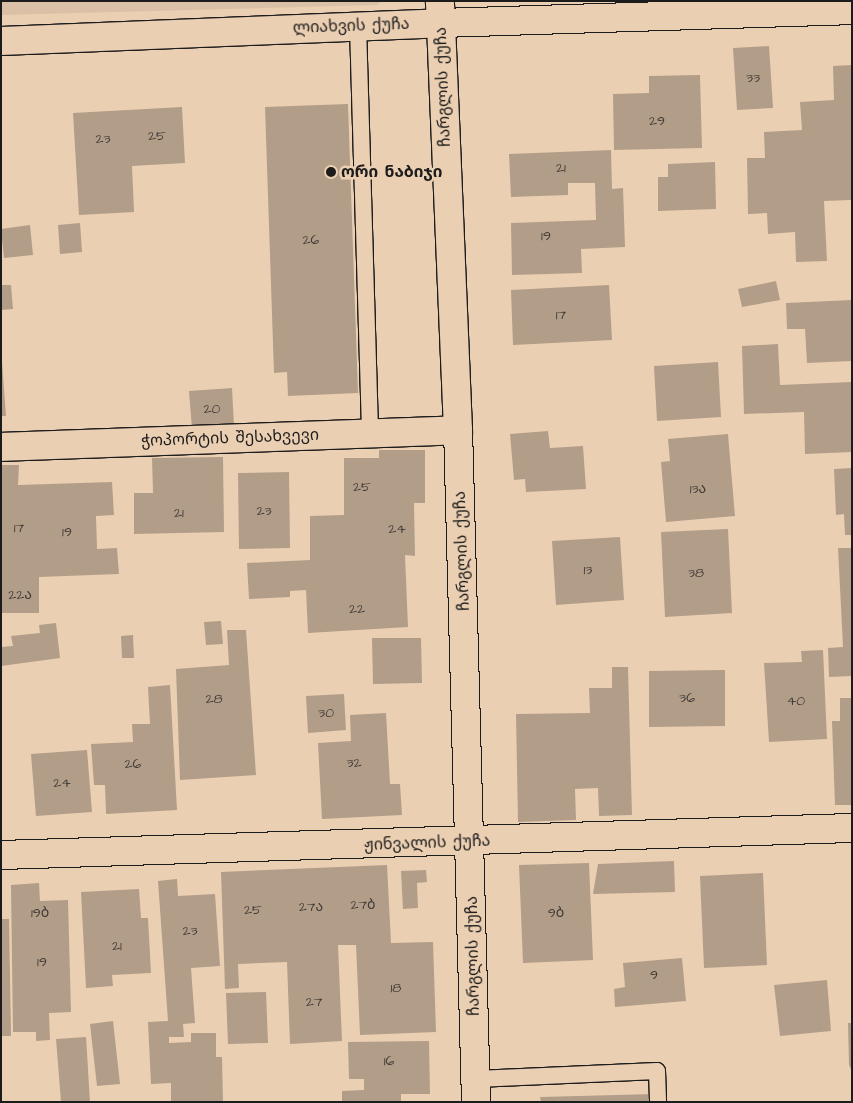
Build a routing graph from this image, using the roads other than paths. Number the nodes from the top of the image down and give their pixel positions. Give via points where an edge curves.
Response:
1 (659, 9) edge
2 (852, 10) edge
3 (441, 12) edge
4 (358, 26) junction
5 (1, 41) edge
6 (458, 430) junction
7 (370, 432) junction
8 (1, 447) edge
9 (852, 828) edge
10 (470, 842) junction
11 (1, 855) edge
12 (476, 1091) edge
13 (658, 1102) edge

1 - 2 street, ლიახვის ქუჩა
1 - 3 street, ლიახვის ქუჩა
3 - 4 street, ლიახვის ქუჩა
3 - 6 street, ჩარგლის ქუჩა
4 - 5 street, ლიახვის ქუჩა
4 - 7 lane
6 - 7 street, ჭოპორტის შესახვევი
6 - 10 street, ჩარგლის ქუჩა
7 - 8 street, ჭოპორტის შესახვევი
9 - 10 street, ჟინვალის ქუჩა
10 - 11 street, ჟინვალის ქუჩა
10 - 12 street, ჩარგლის ქუჩა
12 - 13 lane via 657,1071

